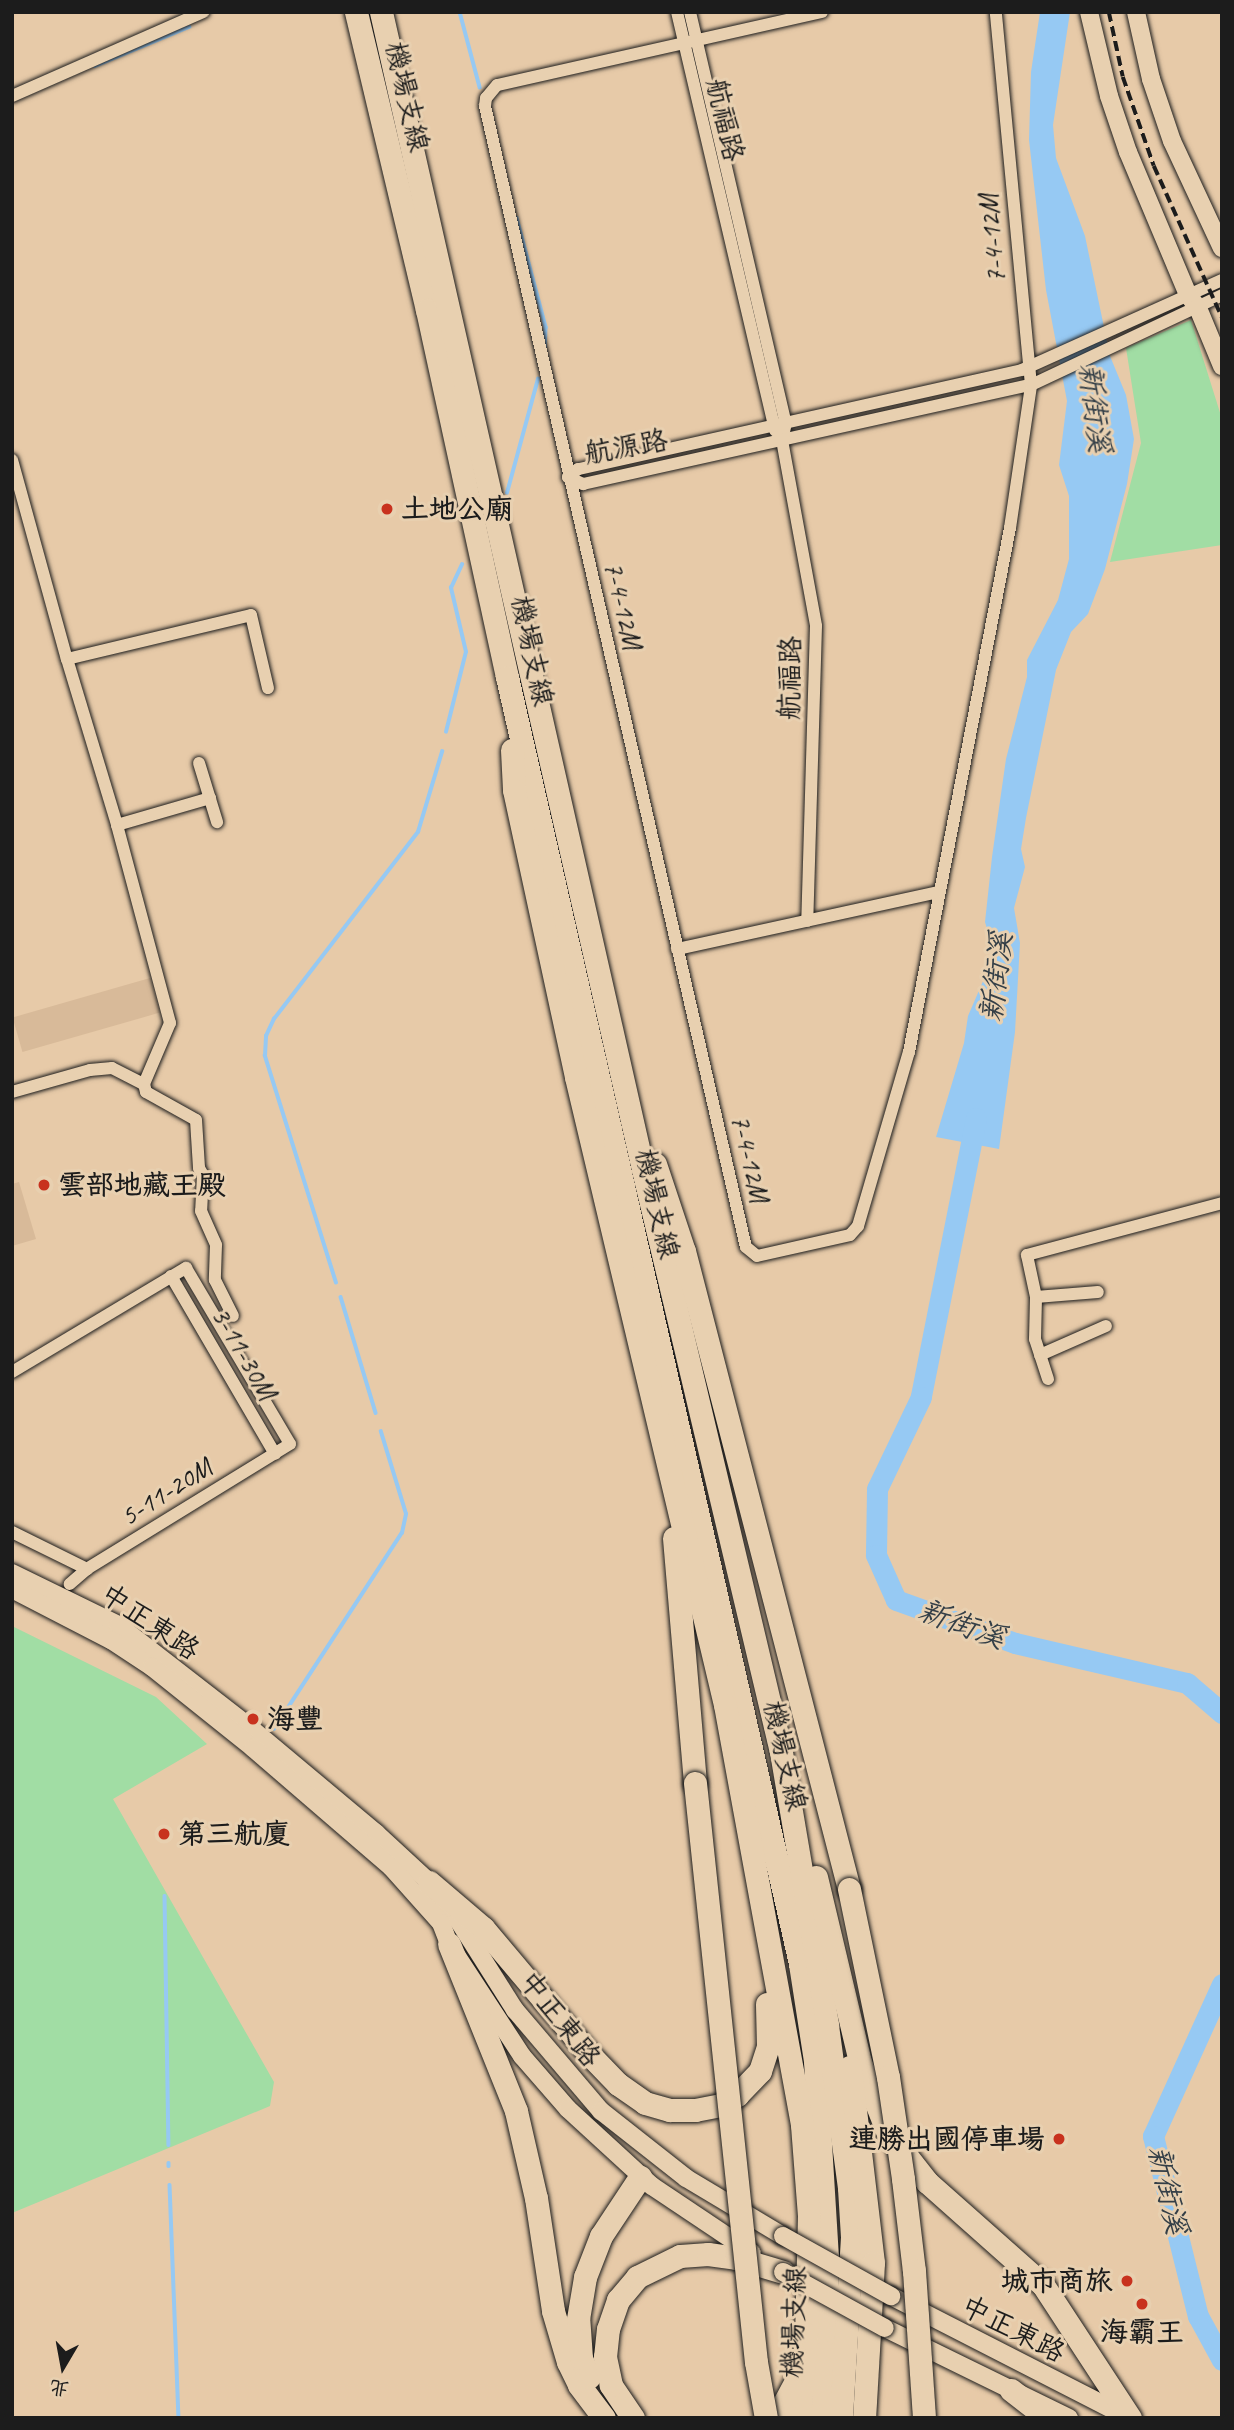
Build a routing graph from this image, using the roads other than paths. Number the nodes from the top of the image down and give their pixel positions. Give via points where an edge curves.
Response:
1 (203, 12) edge
2 (356, 12) edge
3 (381, 12) edge
4 (677, 12) edge
5 (690, 12) edge
6 (822, 12) edge
7 (996, 12) edge
8 (1089, 12) edge
9 (1136, 12) edge
10 (688, 42) junction
11 (12, 96) edge
12 (1222, 248) edge
13 (1222, 280) edge
14 (1222, 295) edge
15 (1193, 301) junction
16 (1222, 366) edge
17 (1028, 367) junction
18 (1031, 385) junction
19 (786, 423) junction
20 (772, 426) junction
21 (782, 440) junction
22 (12, 460) edge
23 (568, 477) junction
24 (67, 659) junction
25 (507, 677) junction
26 (268, 688) dead end
27 (200, 763) dead end
28 (210, 798) junction
29 (217, 822) dead end
30 (117, 825) junction
31 (939, 892) junction
32 (807, 921) junction
33 (677, 949) junction
34 (613, 1034) junction
35 (144, 1084) junction
36 (12, 1092) edge
37 (654, 1161) junction
38 (1222, 1203) edge
39 (172, 1276) junction
40 (1098, 1292) dead end
41 (1036, 1297) junction
42 (233, 1316) dead end
43 (1106, 1326) dead end
44 (1040, 1355) junction
45 (12, 1372) edge
46 (1048, 1379) dead end
47 (290, 1444) joint
48 (275, 1454) junction
49 (672, 1483) junction
50 (12, 1532) edge
51 (87, 1569) junction
52 (12, 1573) edge
53 (70, 1584) dead end
54 (12, 1589) edge
55 (747, 1831) junction
56 (429, 1882) junction
57 (449, 1944) junction
58 (838, 1970) junction
59 (656, 2156) junction
60 (640, 2177) junction
61 (783, 2272) junction
62 (805, 2354) junction
63 (1011, 2390) junction
64 (604, 2418) edge
65 (613, 2418) edge
66 (633, 2418) edge
67 (766, 2418) edge
68 (776, 2418) edge
69 (799, 2418) edge
70 (818, 2418) edge
71 (841, 2418) edge
72 (862, 2418) edge
73 (924, 2418) edge
74 (1046, 2418) edge
75 (1069, 2418) edge
76 (1129, 2418) edge

1 - 11 street
2 - 25 highway, 機場支線
3 - 34 highway, 機場支線
4 - 10 street, 航福路
5 - 10 street, 航福路
6 - 10 street, 7-4-12M
7 - 17 street, 7-4-12M
8 - 15 main road via 1128,152
9 - 12 main road via 1151,79 1172,141
10 - 19 street, 航福路
10 - 20 street, 航福路
10 - 23 street, 7-4-12M via 497,85 486,98
13 - 15 street
14 - 15 street
15 - 16 main road
15 - 17 street, 航源路 via 1120,325
15 - 18 street, 航源路 via 1125,342
17 - 18 street, 7-4-12M
17 - 19 street, 航源路
18 - 21 street, 航源路
18 - 31 street, 7-4-12M via 1010,528
19 - 20 street, 航源路
19 - 21 street, 航福路
20 - 21 street, 航福路
20 - 23 street, 航源路 via 578,469
21 - 23 street, 航源路 via 583,484
21 - 32 street, 航福路 via 816,626
22 - 24 street
23 - 33 street, 7-4-12M
24 - 26 street via 251,615
24 - 30 street
25 - 49 highway via 514,790
25 - 70 highway, 機場支線 via 800,1964 815,2061 827,2257
27 - 28 street
28 - 29 street
28 - 30 street
30 - 35 street via 170,1023
31 - 32 street
31 - 33 street, 7-4-12M via 909,1052 856,1232 757,1256 746,1247
32 - 33 street
34 - 37 highway via 638,1094
34 - 71 highway, 機場支線 via 781,1752 827,2025 852,2237
35 - 36 street via 112,1068
35 - 42 street via 146,1092 196,1120 203,1175 201,1211 216,1245 215,1280
37 - 58 highway via 768,1639
37 - 73 highway, bridge via 684,1251 849,1889 888,2077 903,2179
38 - 41 street via 1027,1255
39 - 45 street
39 - 47 street, 3-11-30M via 186,1268
39 - 48 street, 3-11-30M
40 - 41 street
41 - 44 street via 1035,1339
43 - 44 street
44 - 46 street
47 - 48 street, 5-11-20M
48 - 51 street, 5-11-20M
49 - 55 highway via 725,1705
49 - 67 highway, bridge via 695,1783 756,2362
50 - 51 street
51 - 53 street, 5-11-20M
52 - 56 main road, 中正東路 via 118,1625 248,1726
54 - 57 main road, 中正東路 via 111,1640 152,1667 253,1748 391,1867 441,1923
55 - 56 highway via 747,1878 769,2016 768,2046 760,2071 749,2085 720,2105 695,2110 645,2103 618,2084 483,1928
55 - 62 highway via 802,2125 809,2215
56 - 59 main road, 中正東路 via 515,2010 570,2077 609,2118
57 - 60 main road, 中正東路 via 522,2056 568,2109
57 - 64 highway via 516,2111 536,2198 552,2311 568,2362
58 - 72 highway via 873,2263
58 - 76 highway via 860,2062 887,2131 927,2182 1042,2284
59 - 60 main road
59 - 76 main road, 中正東路, bridge via 783,2236 891,2296
60 - 61 main road, 中正東路
60 - 65 highway via 601,2236 585,2277 578,2319 581,2358
61 - 63 main road, 中正東路, bridge
61 - 66 highway via 708,2254 680,2256 637,2277 618,2300 605,2357 611,2385
62 - 68 highway
62 - 69 highway
63 - 74 highway
63 - 75 main road, 中正東路

